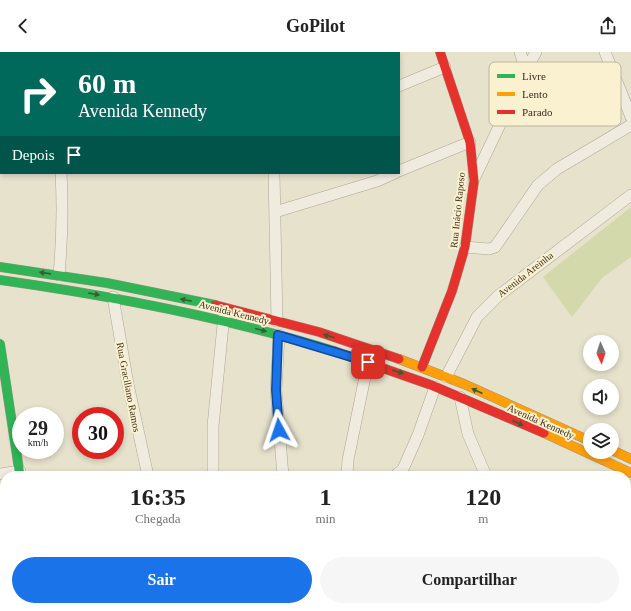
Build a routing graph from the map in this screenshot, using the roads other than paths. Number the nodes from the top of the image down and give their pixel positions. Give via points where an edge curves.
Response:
1 (440, 52) edge
2 (520, 52) edge
3 (536, 52) edge
4 (605, 52) edge
5 (523, 62) edge
6 (530, 62) edge
7 (609, 62) edge
8 (445, 67) junction
9 (400, 86) edge
10 (621, 92) edge
11 (631, 117) edge
12 (631, 125) edge
13 (500, 126) edge
14 (470, 142) junction
15 (400, 171) edge
16 (61, 174) edge
17 (274, 174) edge
18 (393, 174) edge
19 (474, 181) junction
20 (631, 195) edge
21 (275, 212) junction
22 (466, 247) junction
23 (0, 267) edge
24 (59, 275) junction
25 (0, 280) edge
26 (113, 297) junction
27 (225, 308) junction
28 (223, 320) junction
29 (277, 321) junction
30 (278, 335) junction
31 (0, 344) edge
32 (368, 362) junction
33 (422, 367) junction
34 (446, 377) junction
35 (435, 387) junction
36 (460, 397) junction
37 (583, 438) edge
38 (619, 453) edge
39 (631, 459) edge
40 (20, 471) edge
41 (147, 471) edge
42 (213, 471) edge
43 (283, 471) edge
44 (347, 471) edge
45 (403, 471) edge
46 (484, 471) edge
47 (626, 471) edge

1 - 8 main road, Rua Inácio Raposo
2 - 5 street
3 - 6 street
4 - 7 street
8 - 9 street
8 - 14 main road, Rua Inácio Raposo
10 - 11 street
12 - 22 street via 545,178 496,247
13 - 19 street
14 - 15 street
14 - 19 main road, Rua Inácio Raposo
16 - 24 street via 63,225
17 - 21 street
18 - 21 street
19 - 22 main road, Rua Inácio Raposo
20 - 34 street, Avenida Areinha via 498,296 477,316
21 - 29 street
22 - 33 main road, Rua Inácio Raposo via 452,291
24 -> 23 main road, Avenida Kennedy
27 -> 24 main road, Avenida Kennedy
25 -> 26 main road, Avenida Kennedy
26 - 28 main road, Avenida Kennedy
26 - 41 street, Rua Graciliano Ramos
27 - 28 street
27 - 29 main road, Avenida Kennedy
28 -> 30 main road, Avenida Kennedy
28 - 42 street via 213,426
33 -> 29 main road, Avenida Kennedy
30 - 32 main road, Avenida Kennedy
30 - 43 street via 276,390
31 - 40 main road
32 -> 35 main road, Avenida Kennedy
32 - 44 street
33 - 34 main road, Avenida Kennedy
37 -> 34 main road, Avenida Kennedy
35 - 36 main road, Avenida Kennedy
35 - 45 street
36 - 46 street via 468,434
36 -> 47 main road, Avenida Kennedy
38 - 39 main road

